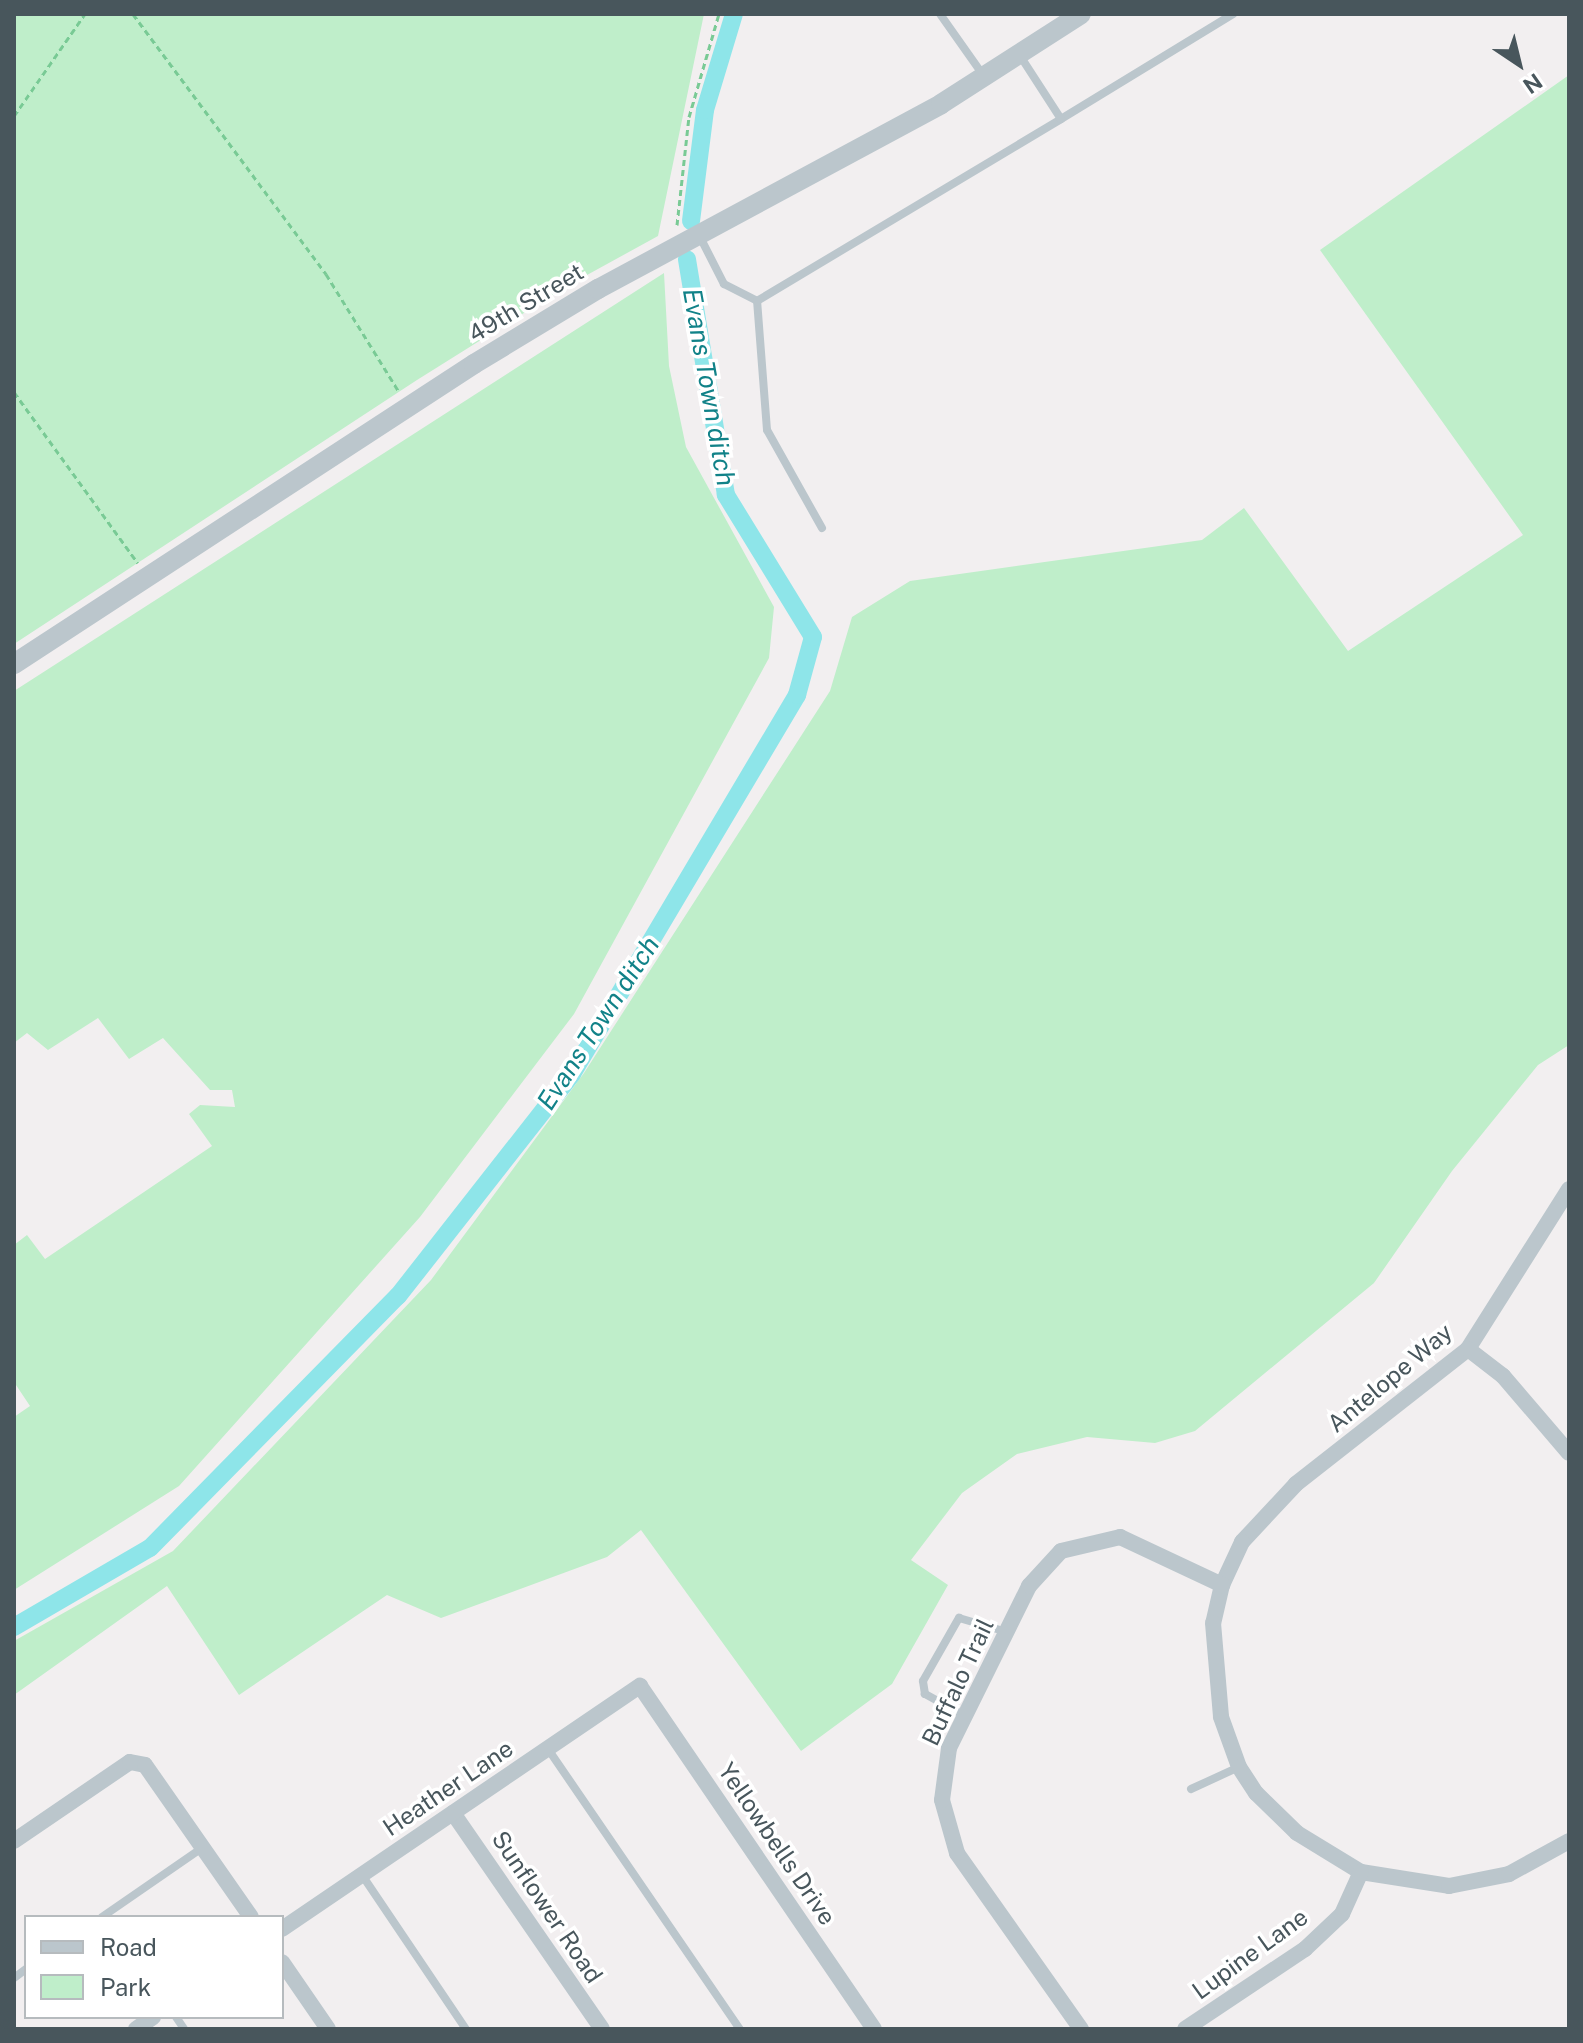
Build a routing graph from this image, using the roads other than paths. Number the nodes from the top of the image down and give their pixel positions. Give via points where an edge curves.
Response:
1 (940, 14) edge
2 (1081, 14) edge
3 (1233, 14) edge
4 (1019, 53) junction
5 (984, 76) junction
6 (1061, 119) junction
7 (699, 235) junction
8 (757, 301) junction
9 (822, 528) dead end
10 (14, 664) edge
11 (1569, 1189) edge
12 (1468, 1349) junction
13 (1569, 1453) edge
14 (1222, 1585) junction
15 (1007, 1633) junction
16 (640, 1686) joint
17 (965, 1717) junction
18 (547, 1749) junction
19 (1239, 1767) junction
20 (1191, 1789) dead end
21 (453, 1813) junction
22 (14, 1841) edge
23 (1569, 1841) edge
24 (203, 1848) junction
25 (1361, 1872) junction
26 (362, 1875) junction
27 (105, 1915) edge
28 (250, 1915) edge
29 (284, 1928) edge
30 (284, 1965) edge
31 (872, 2028) edge
32 (328, 2029) edge
33 (466, 2029) edge
34 (602, 2029) edge
35 (740, 2029) edge
36 (1081, 2029) edge
37 (1185, 2029) edge

1 - 5 lane
2 - 4 street, 49th Street
3 - 6 lane
4 - 5 street, 49th Street
4 - 6 lane
5 - 7 street, 49th Street
6 - 8 lane
7 - 8 lane via 724,284
7 - 10 street, 49th Street via 408,405
8 - 9 lane via 767,430
11 - 12 street, Antelope Way
12 - 13 street via 1503,1376
12 - 14 street, Antelope Way via 1296,1484 1242,1542
14 - 15 street, Buffalo Trail via 1120,1537 1061,1551 1029,1586
14 - 19 street, Antelope Way via 1213,1623 1214,1668 1221,1717
15 - 17 street, Buffalo Trail
15 - 17 lane via 959,1618 923,1681 925,1694
16 - 18 street, Heather Lane
16 - 31 street, Yellowbells Drive
17 - 36 street, Buffalo Trail via 949,1748 942,1800 957,1853
18 - 21 street, Heather Lane
18 - 35 lane
19 - 20 lane
19 - 25 street, Antelope Way via 1256,1793 1297,1833
21 - 26 street, Heather Lane
21 - 34 street, Sunflower Road
22 - 24 street via 130,1762 145,1765
23 - 25 street via 1509,1874 1449,1886
24 - 27 lane
24 - 28 street
25 - 37 street, Lupine Lane via 1342,1914 1305,1949
26 - 29 street, Heather Lane
26 - 33 lane
30 - 32 street

